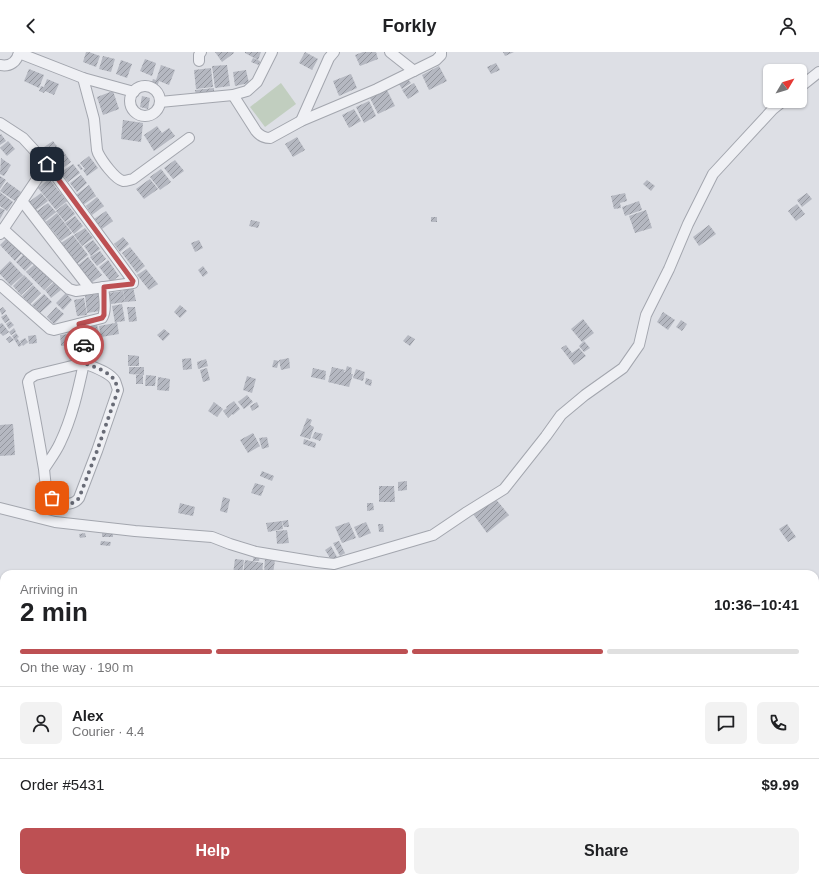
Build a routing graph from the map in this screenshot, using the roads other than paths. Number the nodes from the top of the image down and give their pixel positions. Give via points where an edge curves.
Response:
1 (272, 52) edge
2 (334, 52) edge
3 (390, 52) edge
4 (442, 52) edge
5 (19, 53) edge
6 (0, 65) edge
7 (414, 71) junction
8 (819, 72) edge
9 (83, 78) junction
10 (807, 81) edge
11 (134, 92) junction
12 (233, 95) junction
13 (160, 102) junction
14 (774, 108) edge
15 (301, 121) junction
16 (0, 123) edge
17 (189, 138) dead end
18 (47, 164) junction
19 (22, 201) junction
20 (1, 232) edge
21 (0, 285) edge
22 (104, 287) junction
23 (90, 289) junction
24 (79, 324) junction
25 (84, 363) junction
26 (44, 469) junction
27 (0, 508) edge

1 - 12 street via 257,82 247,91
2 - 15 street
3 - 7 street
4 - 7 street via 436,60
5 - 6 street via 13,63
5 - 9 street
7 - 15 street
8 - 10 street
9 - 11 street
9 - 17 street via 94,119 97,150 119,179 133,179
11 - 13 street via 140,87 148,87 156,91
11 - 13 street via 131,104 134,111 141,115 154,114
12 - 13 street
12 - 15 street via 256,131 265,138 270,138
14 - 27 street via 713,174 646,315 639,345 623,368 561,415 504,489 433,535 334,564 256,552 212,537 55,522
16 - 18 street via 23,138
18 - 19 street
18 - 22 street via 133,282
19 - 20 street
19 - 23 street
20 - 23 street via 69,289
21 - 24 street via 50,329 57,330
22 - 23 street
22 - 24 street via 102,318
24 - 25 street via 86,352
25 - 26 street via 70,419 60,444
25 - 26 street via 35,375 28,382
25 - 26 street via 111,376 116,381 118,390 76,502 59,502 49,495

